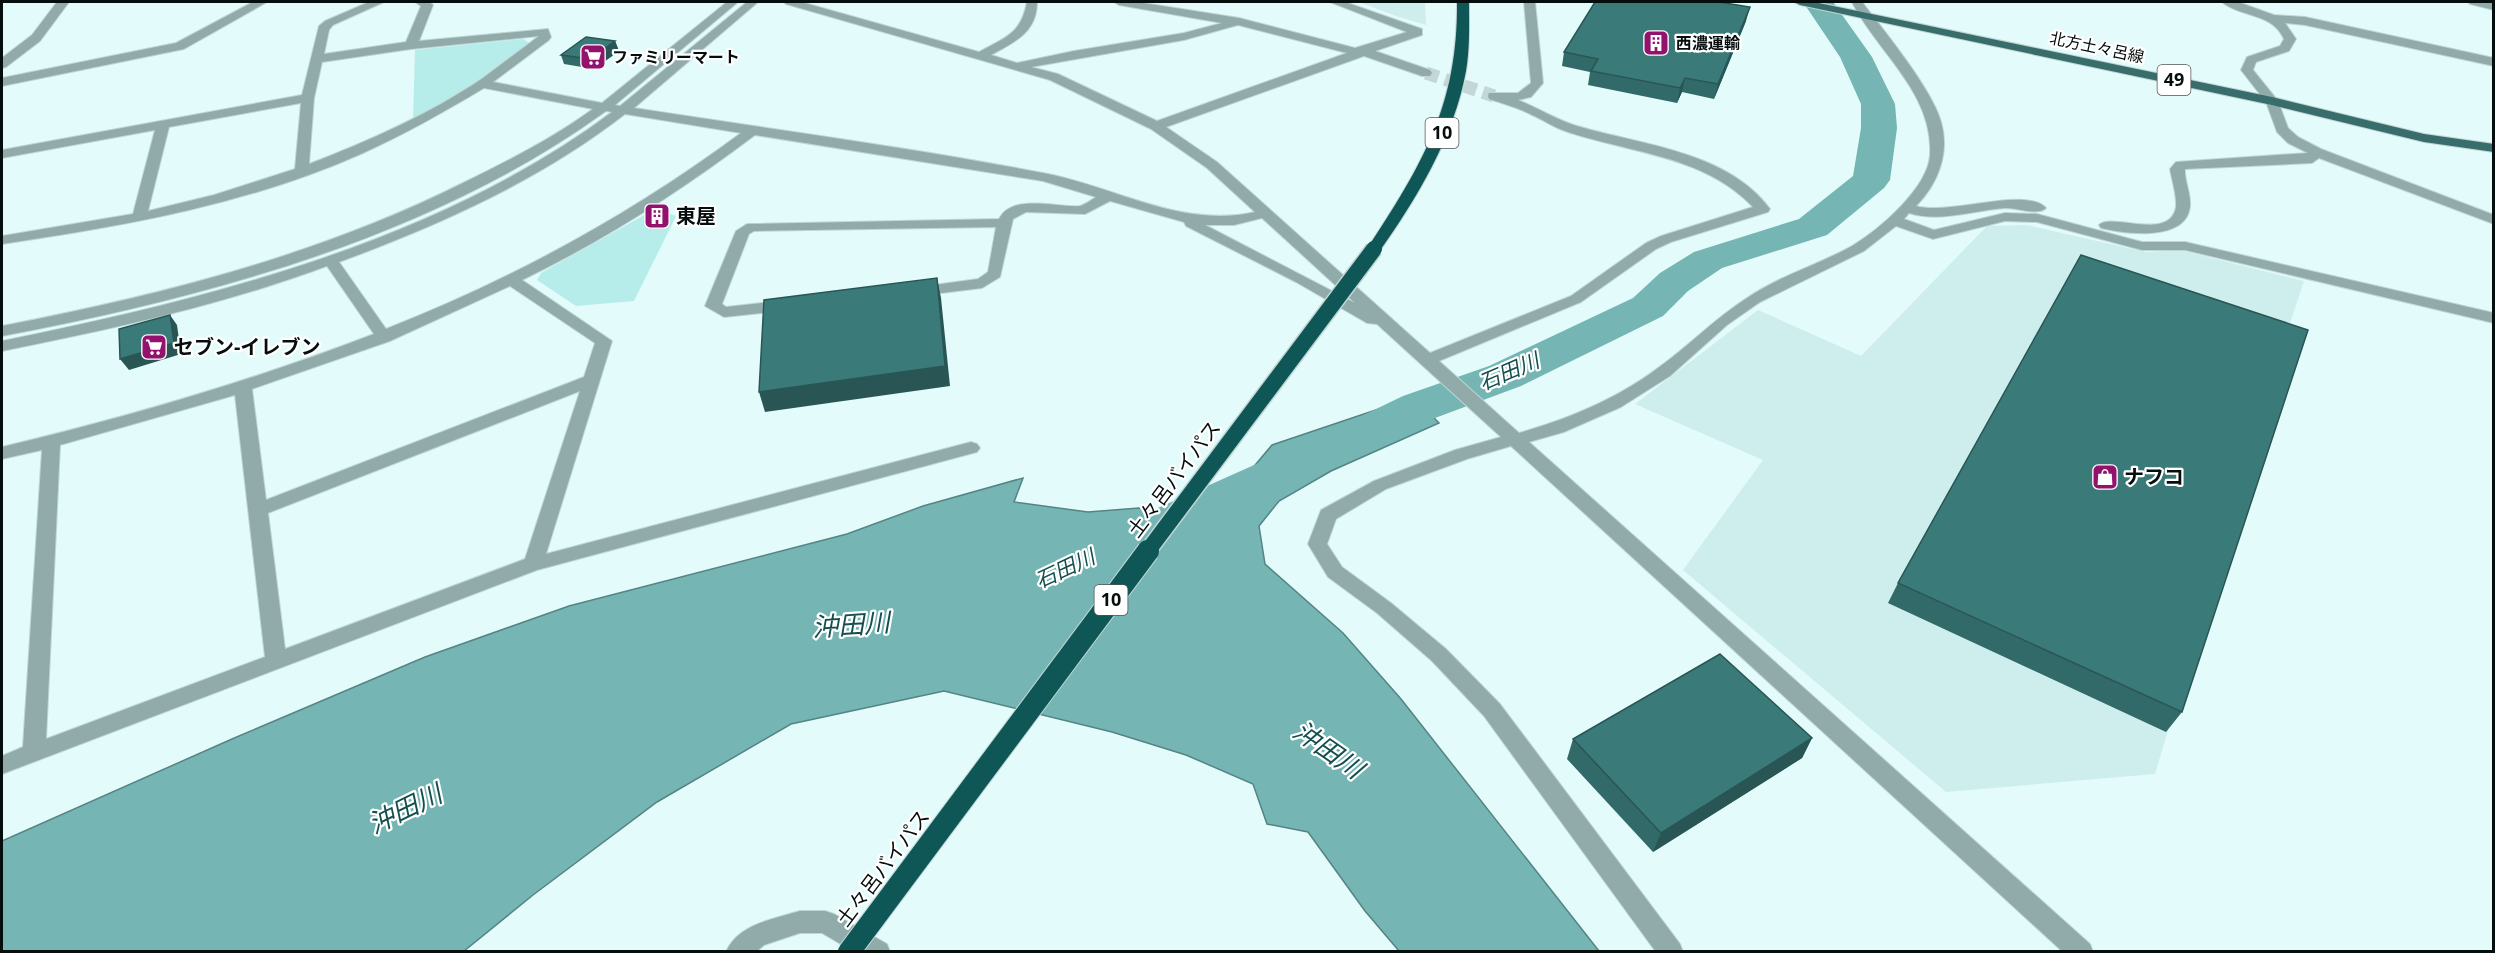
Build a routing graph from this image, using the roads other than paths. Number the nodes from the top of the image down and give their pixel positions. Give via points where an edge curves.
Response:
1 (63, 2) edge
2 (261, 2) edge
3 (378, 2) edge
4 (421, 2) edge
5 (733, 2) edge
6 (753, 2) edge
7 (790, 2) edge
8 (1032, 2) edge
9 (1119, 2) edge
10 (1336, 2) edge
11 (1463, 2) edge
12 (1530, 2) edge
13 (1800, 2) edge
14 (2228, 2) edge
15 (2474, 2) edge
16 (2493, 7) edge
17 (1860, 10) edge
18 (2271, 18) junction
19 (1239, 22) junction
20 (411, 45) junction
21 (1365, 52) junction
22 (982, 55) junction
23 (316, 59) junction
24 (2493, 62) edge
25 (2, 64) edge
26 (1019, 66) junction
27 (1426, 73) tunnel mouth
28 (2, 82) edge
29 (483, 84) junction
30 (308, 98) junction
31 (2272, 101) junction
32 (604, 107) junction
33 (623, 110) junction
34 (163, 124) junction
35 (1156, 126) junction
36 (752, 131) junction
37 (2493, 148) edge
38 (2316, 152) junction
39 (4, 153) edge
40 (2, 168) edge
41 (302, 171) junction
42 (1109, 195) junction
43 (1906, 208) junction
44 (1268, 213) junction
45 (1179, 217) junction
46 (139, 218) junction
47 (1894, 220) junction
48 (2493, 220) edge
49 (1004, 223) junction
50 (2, 240) edge
51 (330, 259) junction
52 (512, 280) junction
53 (900, 293) edge
54 (806, 303) edge
55 (2493, 318) edge
56 (2, 331) edge
57 (1401, 336) junction
58 (384, 337) junction
59 (2, 346) edge
60 (1435, 364) junction
61 (590, 381) junction
62 (243, 387) junction
63 (1514, 440) junction
64 (51, 442) junction
65 (971, 448) dead end
66 (2, 453) edge
67 (258, 510) junction
68 (533, 564) junction
69 (276, 659) junction
70 (34, 752) junction
71 (2, 765) edge
72 (738, 951) edge
73 (849, 951) edge
74 (878, 951) edge
75 (1671, 951) edge
76 (2081, 951) edge

1 - 25 street via 36,38
2 - 28 street via 180,46
3 - 23 street via 322,28
4 - 20 street via 427,5
5 - 32 street
6 - 33 street
7 - 22 street
8 - 22 street via 1025,30
9 - 19 street
10 - 21 street via 1418,32
11 - 73 highway, 土々呂バイパス / 10, bridge via 1461,63 1442,134 1374,249
12 - 60 street via 1537,83 1531,92 1518,98 1494,96 1572,129 1714,170 1752,195 1763,209 1651,246 1576,300
13 - 17 main road, 北方土々呂線 / 49
14 - 18 street
15 - 16 street
17 - 31 main road, 北方土々呂線 / 49
17 - 43 street via 1919,90 1935,122 1937,157 1930,179
18 - 24 street via 2305,21
18 - 31 street via 2288,31 2290,39 2285,48 2251,60 2247,70
19 - 21 street
19 - 26 street via 1183,38 1084,51
20 - 23 street
20 - 29 street via 544,32 545,37
21 - 27 street
21 - 35 street
22 - 26 street
23 - 30 street
26 - 35 street via 1054,77
29 - 32 street
29 - 41 street via 369,145
30 - 34 street
30 - 41 street
31 - 37 main road, 北方土々呂線 / 49 via 2424,138
31 - 38 street via 2282,129
32 - 33 street
32 - 56 street via 485,179 320,248 188,290
33 - 36 street
33 - 51 street via 502,186
34 - 39 street
34 - 46 street
35 - 44 street via 1212,165
36 - 42 street via 1024,173
36 - 52 street via 703,169 615,225
38 - 43 street via 2312,159 2181,165 2177,169 2183,207 2180,217 2151,229 2118,228 2010,204 1947,212 1918,213
38 - 48 street
39 - 40 street
41 - 46 street
42 - 45 street
42 - 49 street via 1085,210 1024,208 1007,216
43 - 47 street
44 - 45 street via 1234,221
44 - 57 street
45 - 57 street
46 - 50 street
47 - 55 street via 1933,235 2005,217 2037,218 2142,246 2185,246
47 - 63 street via 1859,248 1755,298 1664,372 1615,403 1558,428
49 - 53 street via 995,274 982,284
49 - 54 street via 752,227 743,231 713,306 724,312
51 - 58 street
51 - 59 street via 192,303
52 - 58 street
52 - 61 street via 604,341
57 - 60 street
58 - 62 street
60 - 63 street
61 - 67 street
61 - 68 street
62 - 64 street
62 - 67 street
63 - 75 street via 1461,454 1380,485 1328,515 1317,544 1335,572 1439,655 1492,710
63 - 76 street
64 - 66 street
64 - 70 street
65 - 68 street
67 - 69 street
68 - 69 street
69 - 70 street
70 - 71 street
72 - 74 street via 756,936 800,922 825,922

